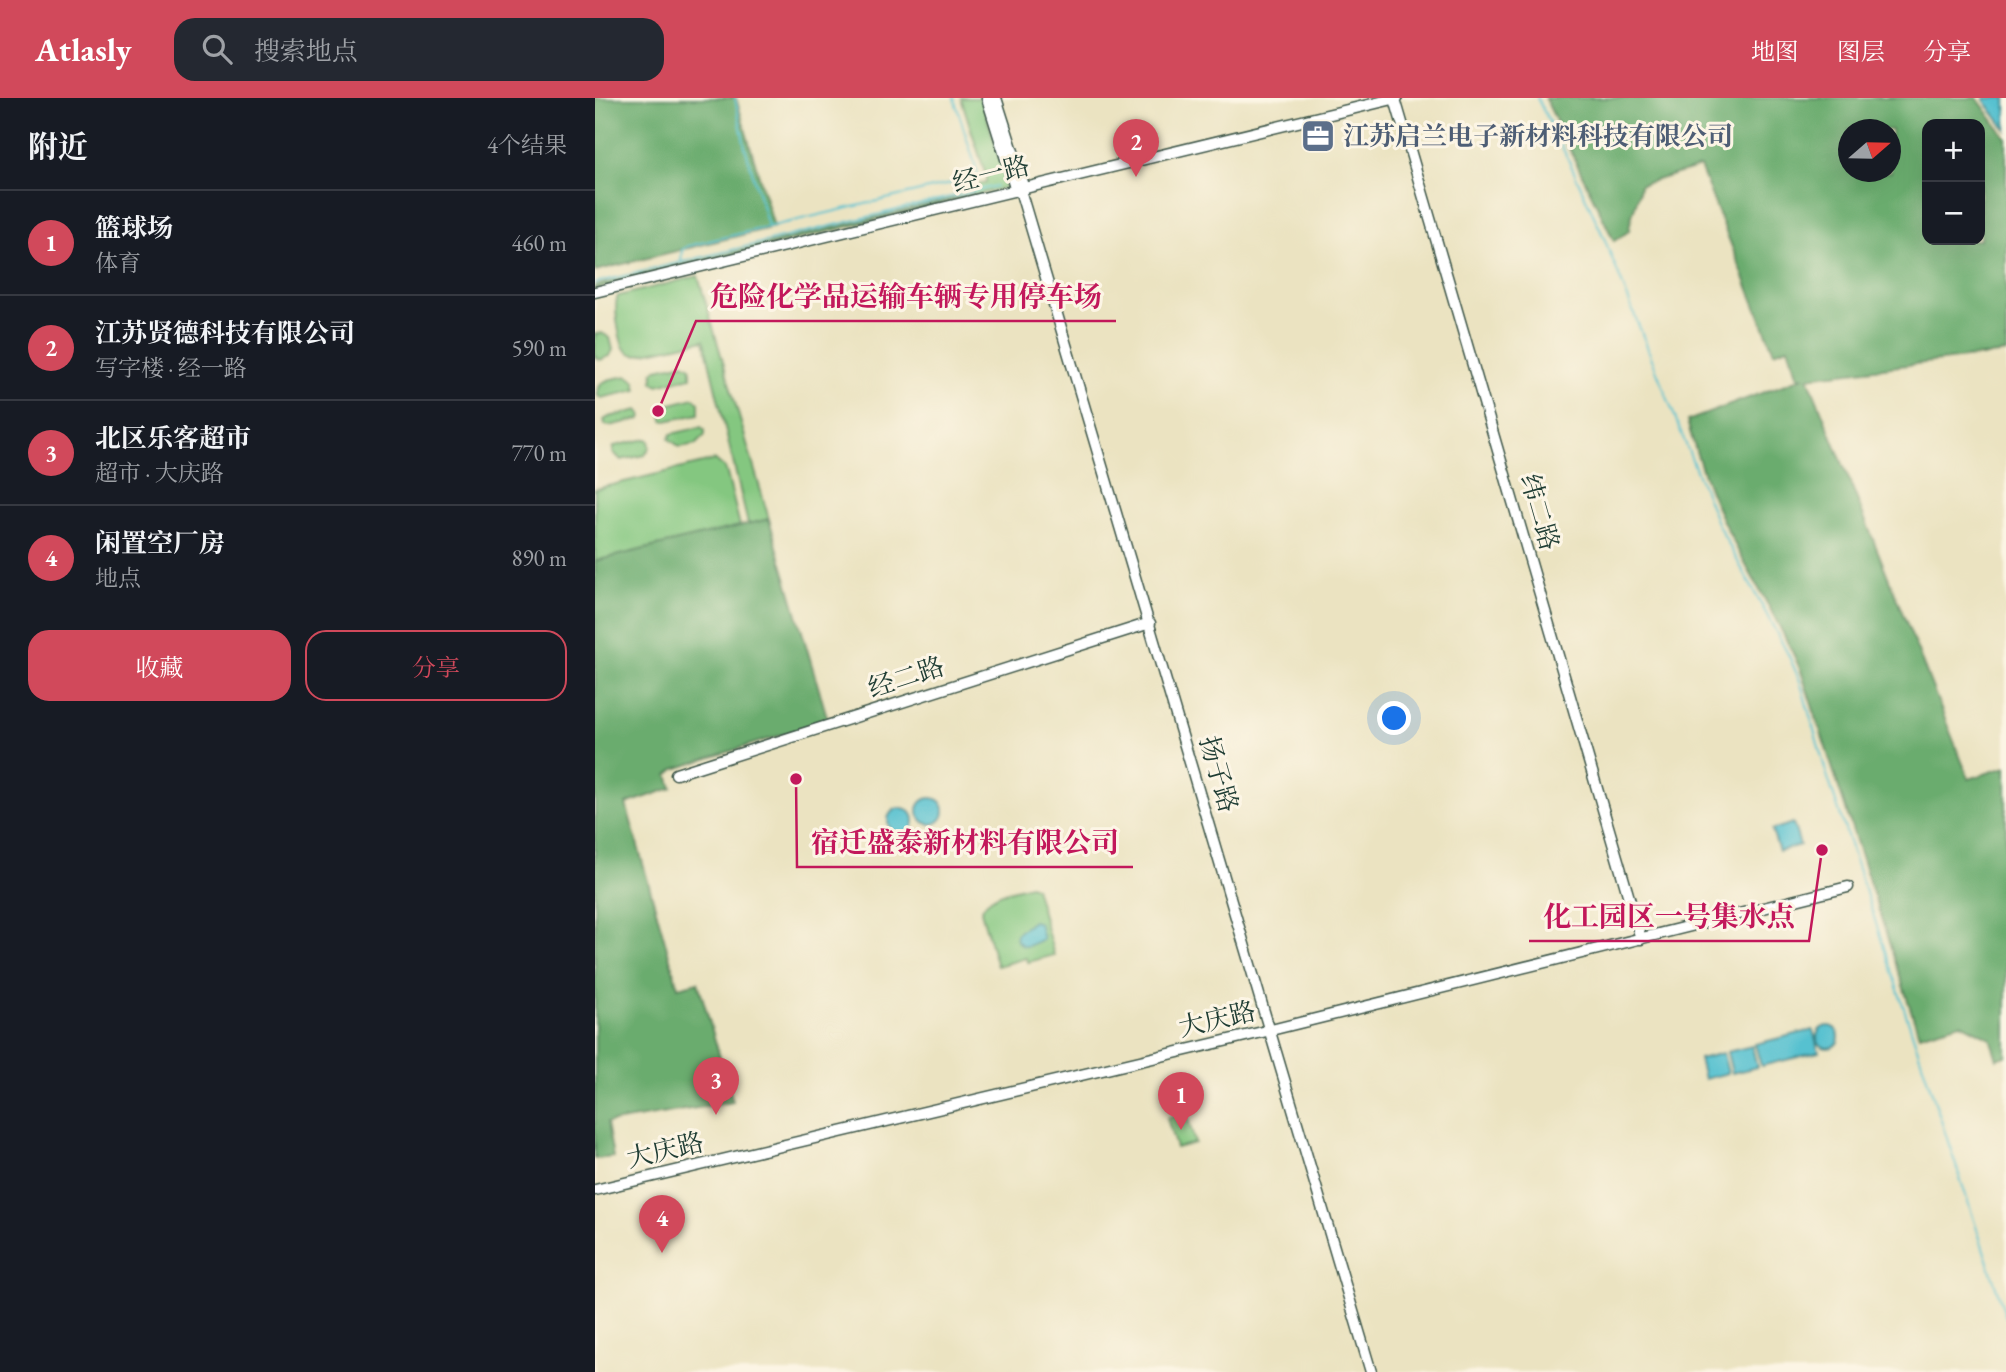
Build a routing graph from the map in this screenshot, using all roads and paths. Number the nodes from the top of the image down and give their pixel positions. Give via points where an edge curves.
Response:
1 (987, 98) edge
2 (996, 98) edge
3 (1396, 98) edge
4 (1020, 190) junction
5 (595, 292) edge
6 (1150, 623) junction
7 (676, 774) dead end
8 (1848, 887) dead end
9 (1641, 939) junction
10 (1271, 1030) junction
11 (595, 1190) edge
12 (1371, 1372) edge

1 - 4 street, 扬子路
2 - 4 street, 扬子路
3 - 4 street, 经一路
3 - 9 street, 纬二路
4 - 5 street, 经一路
4 - 6 street, 扬子路
6 - 7 street, 经二路
6 - 10 street, 扬子路
8 - 9 street, 大庆路
9 - 10 street, 大庆路
10 - 11 street, 大庆路
10 - 12 street, 扬子路

